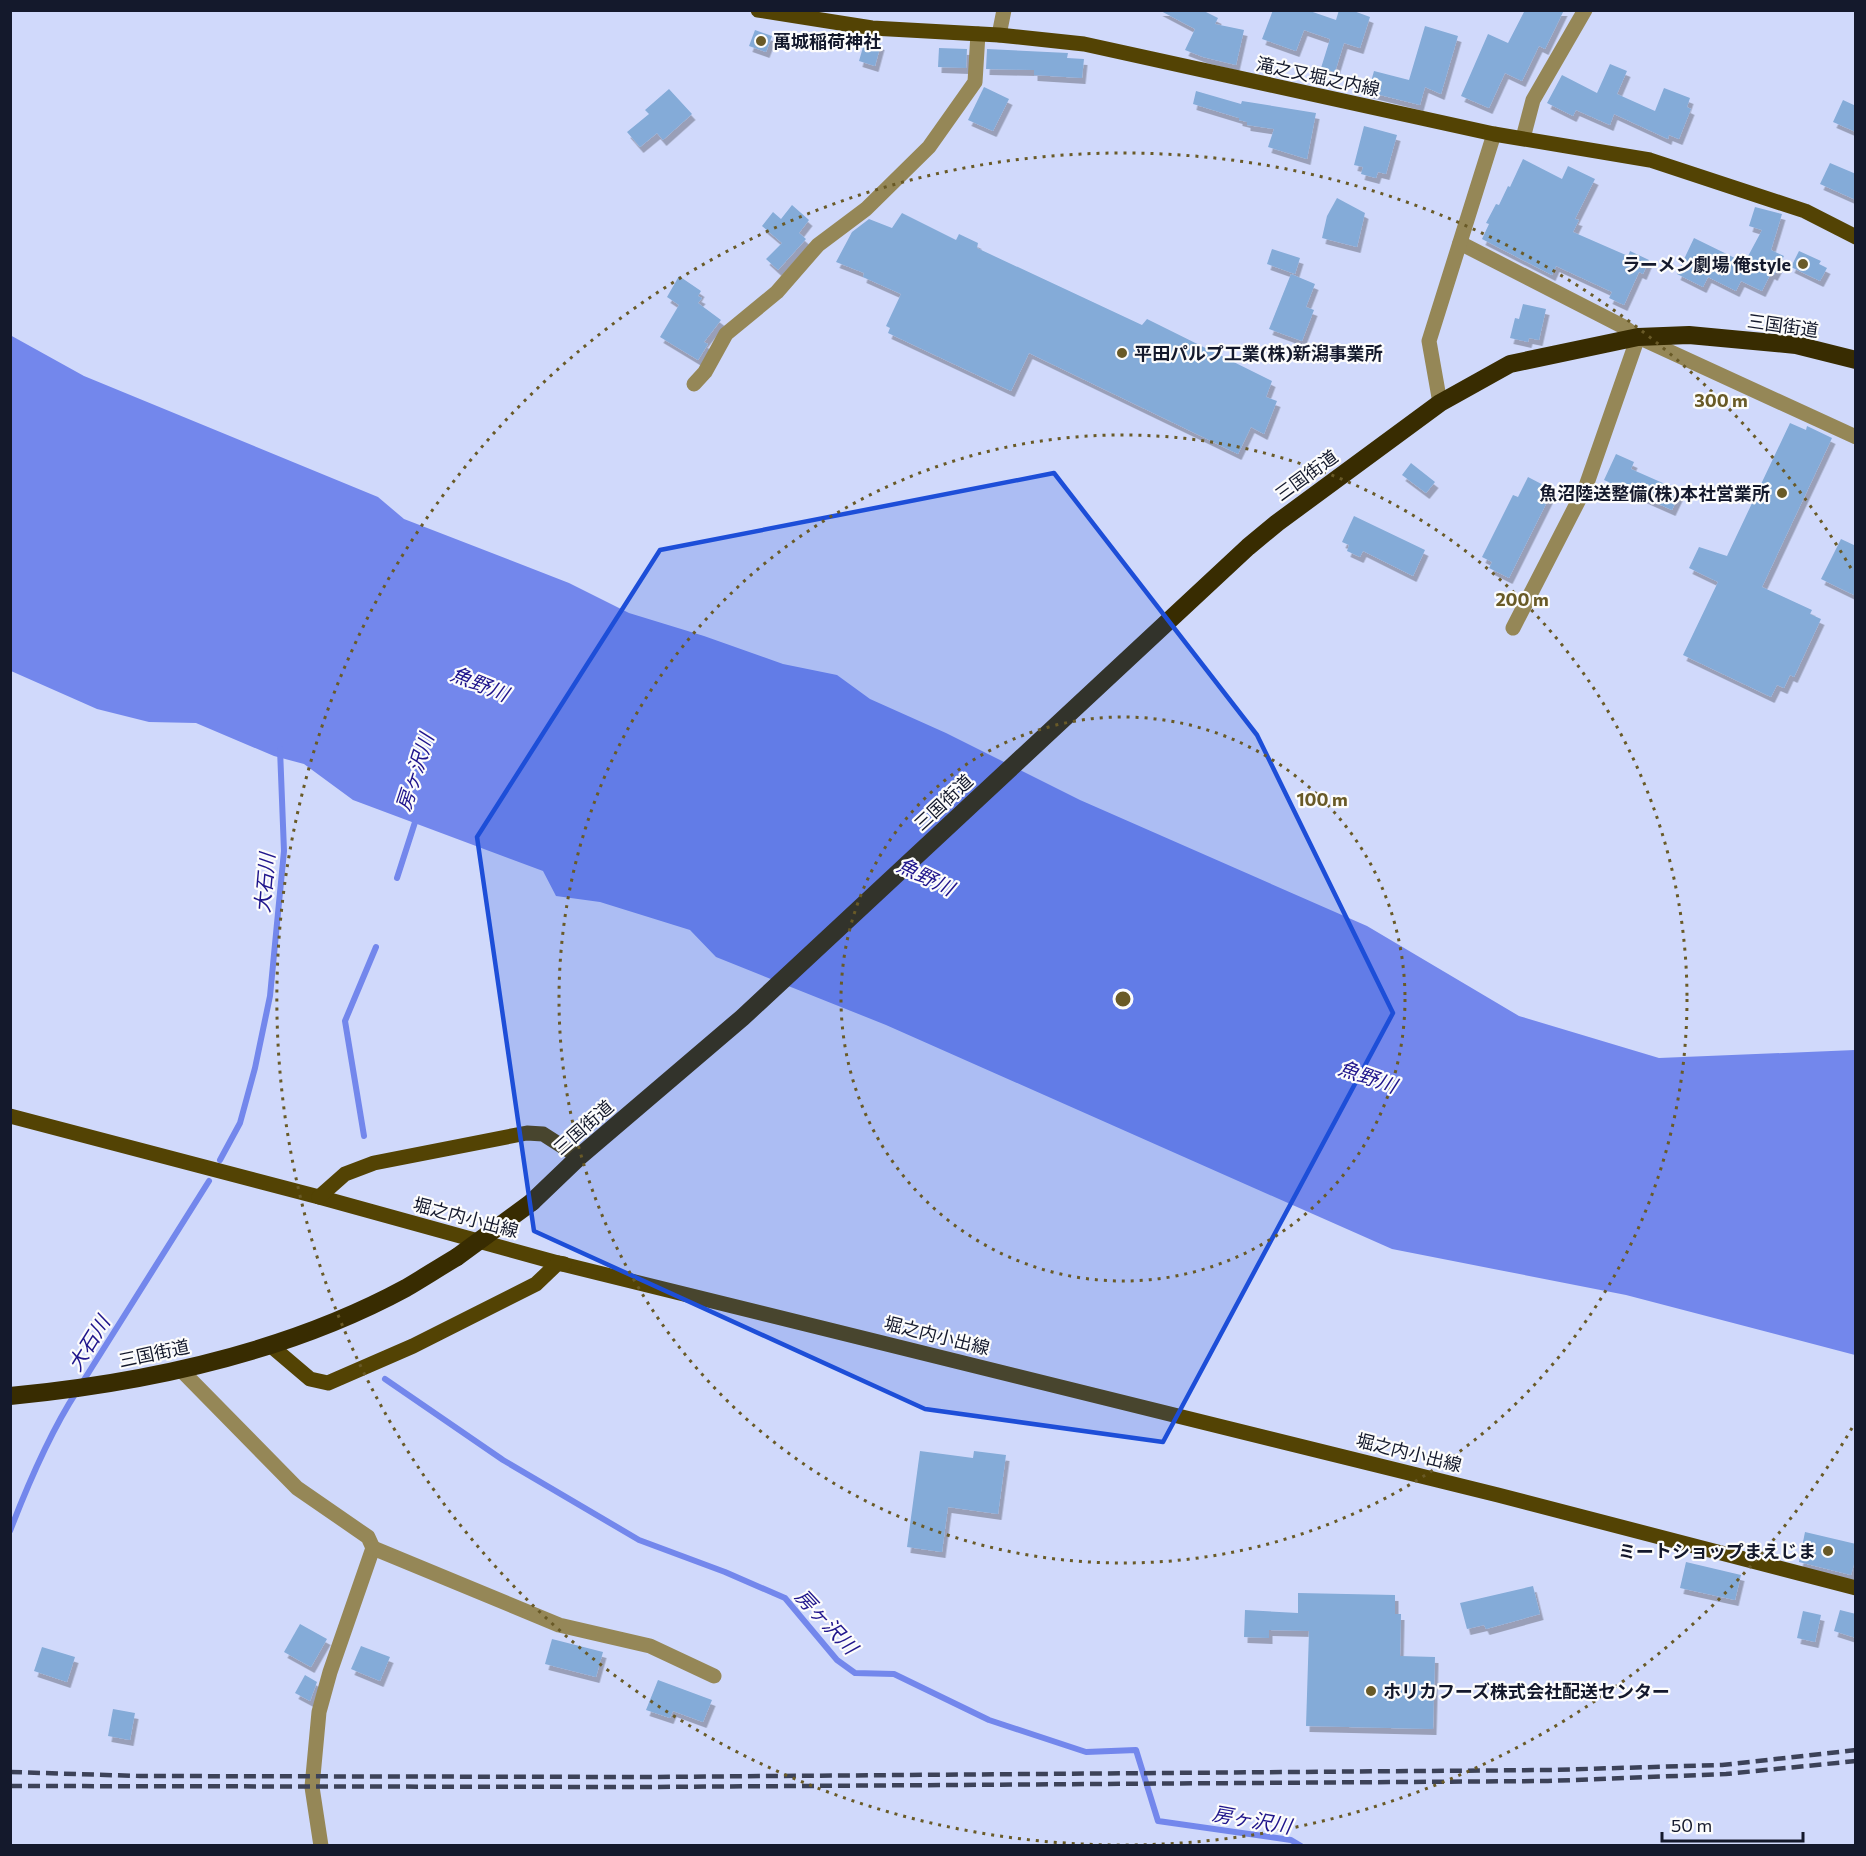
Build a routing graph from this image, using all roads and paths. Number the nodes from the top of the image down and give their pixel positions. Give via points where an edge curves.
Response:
1 (758, 10) edge
2 (1004, 10) edge
3 (1585, 10) edge
4 (978, 34) junction
5 (999, 35) junction
6 (1494, 135) junction
7 (1523, 138) junction
8 (1856, 237) edge
9 (1460, 243) junction
10 (1638, 337) junction
11 (1856, 360) edge
12 (694, 384) dead end
13 (1440, 403) junction
14 (1856, 437) edge
15 (1513, 628) dead end
16 (10, 1116) edge
17 (579, 1157) junction
18 (319, 1197) junction
19 (558, 1263) junction
20 (270, 1345) junction
21 (181, 1370) junction
22 (10, 1396) edge
23 (373, 1548) junction
24 (1856, 1588) edge
25 (714, 1676) dead end
26 (321, 1845) edge

1 - 4 main road, 滝之又堀之内線 via 872,28
2 - 5 street
3 - 7 street via 1533,100
4 - 5 main road, 滝之又堀之内線
4 - 12 street via 976,81 929,147 866,209 818,244 777,292 726,334
5 - 6 main road, 滝之又堀之内線 via 1084,44
6 - 7 main road, 滝之又堀之内線
6 - 9 street
7 - 8 main road, 滝之又堀之内線 via 1650,160 1806,211
9 - 10 street
9 - 13 street via 1429,341
10 - 11 highway, 三国街道 via 1689,335 1796,345
10 - 13 highway, 三国街道 via 1510,364
10 - 14 street
10 - 15 street via 1586,486
13 - 17 highway, 三国街道 via 1248,547 742,1018
16 - 18 main road, 堀之内小出線
17 - 18 main road via 543,1134 527,1133 374,1163 345,1174
17 - 20 highway, 三国街道, bridge via 532,1202 457,1257 385,1298
18 - 19 main road, 堀之内小出線
19 - 20 main road via 536,1284 413,1346 328,1383 310,1379
19 - 24 main road, 堀之内小出線 via 1498,1495
20 - 21 highway, 三国街道
21 - 22 highway, 三国街道 via 117,1383
21 - 23 street via 297,1488 368,1537
23 - 25 street via 559,1625 651,1646
23 - 26 street via 319,1712 312,1787

